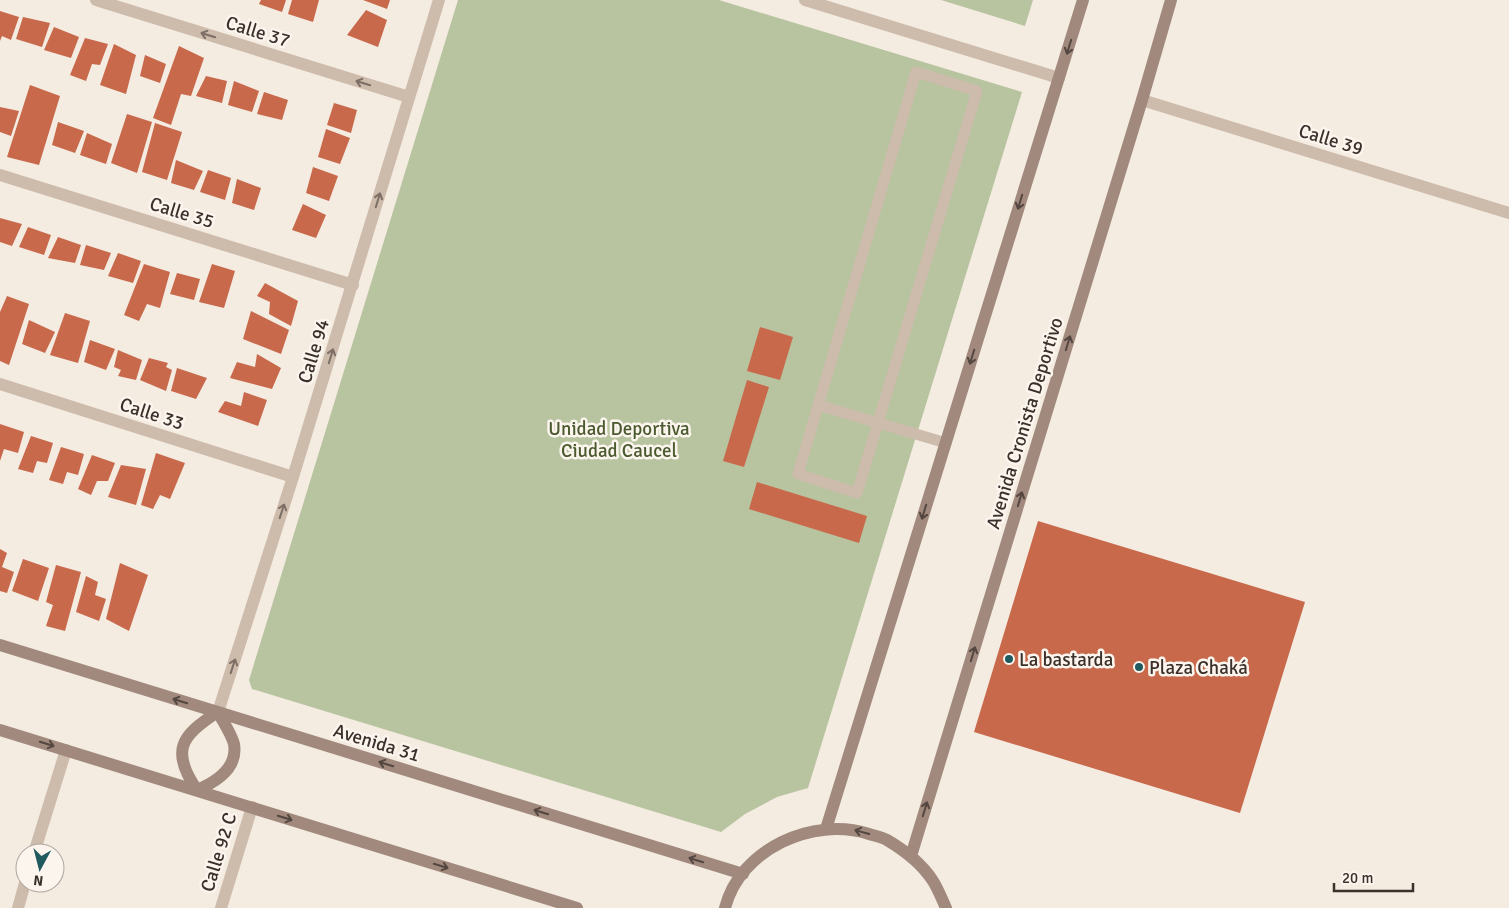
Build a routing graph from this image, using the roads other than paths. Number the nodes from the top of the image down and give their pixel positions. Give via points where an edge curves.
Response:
1 (96, 0) edge
2 (439, 0) edge
3 (805, 0) edge
4 (1083, 0) edge
5 (1171, 0) edge
6 (1059, 78) junction
7 (409, 97) junction
8 (1142, 100) junction
9 (0, 175) edge
10 (1509, 213) edge
11 (353, 285) junction
12 (0, 384) edge
13 (818, 405) junction
14 (878, 423) junction
15 (946, 443) junction
16 (293, 478) junction
17 (0, 645) edge
18 (218, 712) junction
19 (0, 730) edge
20 (66, 750) junction
21 (197, 790) junction
22 (252, 807) junction
23 (826, 828) junction
24 (37, 843) edge
25 (911, 856) junction
26 (743, 874) junction
27 (22, 893) edge
28 (18, 908) edge
29 (221, 908) edge
30 (577, 908) edge
31 (725, 908) edge
32 (946, 908) edge

7 -> 1 street, Calle 37
2 - 7 street, Calle 94
3 - 6 street
4 -> 6 main road
5 - 8 main road, Avenida Cronista Deportivo
6 -> 15 main road
11 -> 7 street, Calle 94
8 - 10 street, Calle 39
25 -> 8 main road, Avenida Cronista Deportivo
9 - 11 street, Calle 35
16 -> 11 street, Calle 94
12 - 16 street, Calle 33
13 - 14 lane
13 - 14 lane via 798,474 858,493
13 - 14 lane via 916,72 977,90
14 - 15 lane
15 -> 23 main road
18 -> 16 street, Calle 94
18 -> 17 main road, Avenida 31
18 - 21 main road via 190,732 185,743 182,760
18 - 21 main road via 234,745 232,760 214,783
26 -> 18 main road, Avenida 31
19 -> 20 main road
20 - 21 main road
20 - 24 street
21 - 22 main road
22 - 29 street, Calle 92 C
22 -> 30 main road
25 -> 23 main road via 885,839 857,830
23 - 26 main road via 792,836 762,854
25 - 32 main road via 932,880
26 - 31 main road
27 - 28 street

